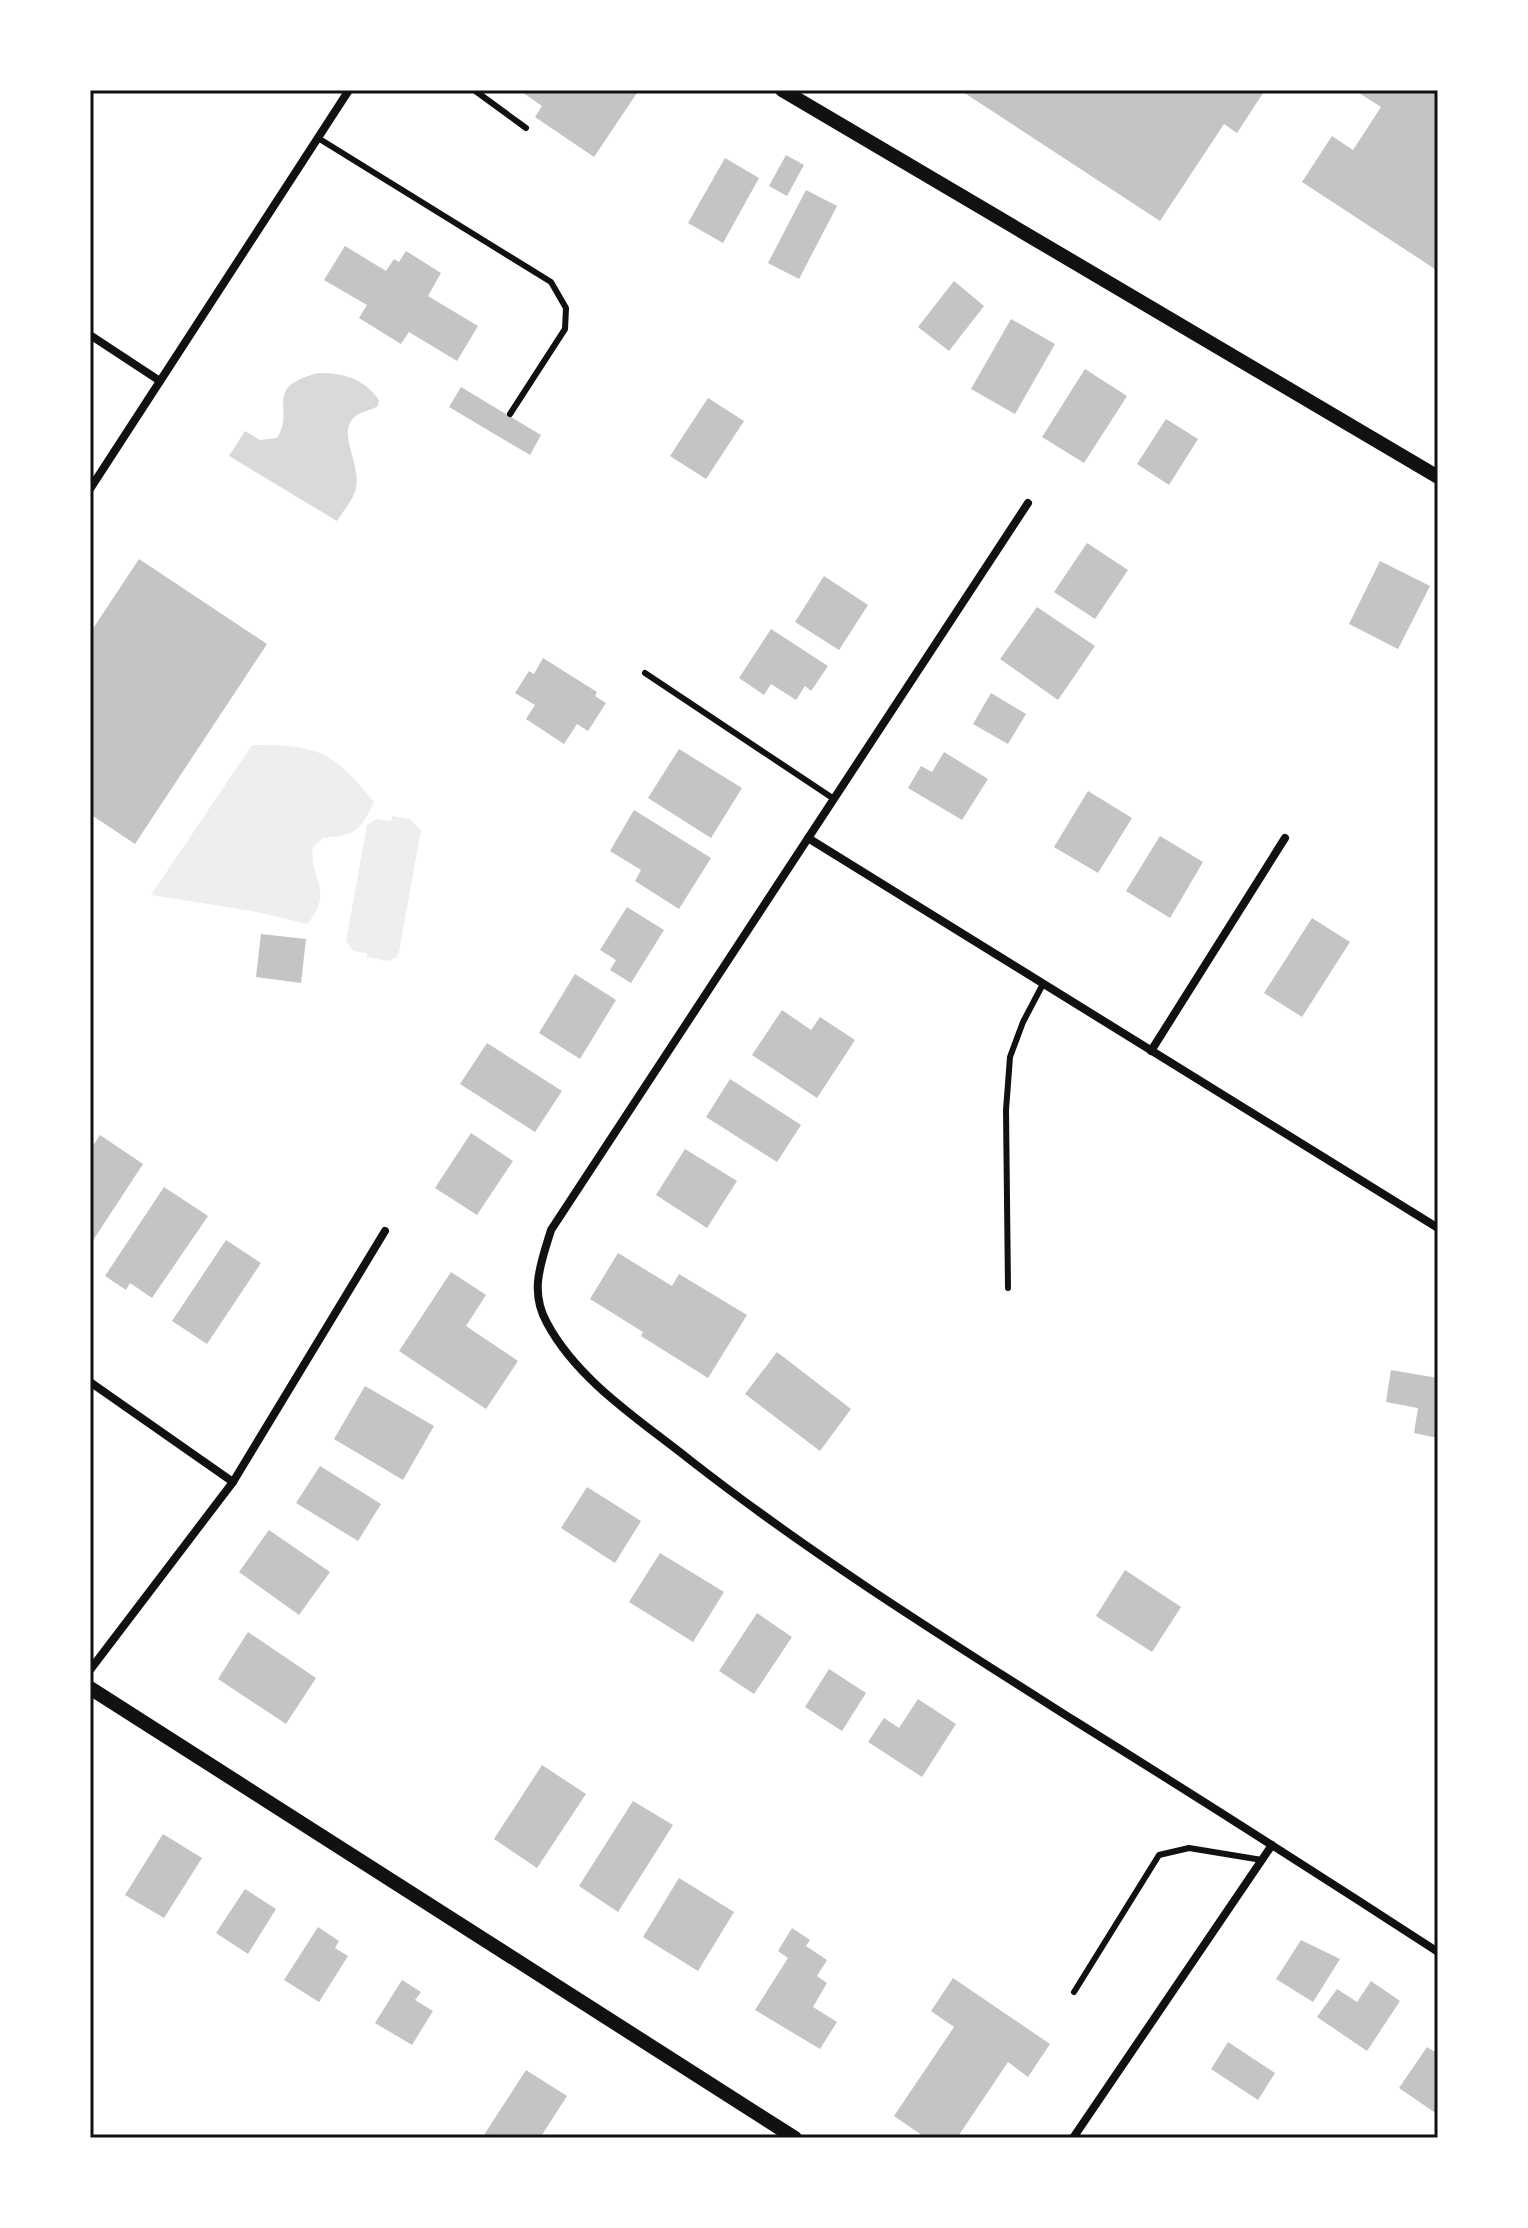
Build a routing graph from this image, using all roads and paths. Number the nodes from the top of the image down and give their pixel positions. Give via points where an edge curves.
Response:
1 (349, 90) edge
2 (474, 90) edge
3 (782, 90) edge
4 (526, 128) dead end
5 (318, 138) junction
6 (90, 335) edge
7 (160, 381) junction
8 (510, 414) dead end
9 (1438, 477) edge
10 (90, 489) edge
11 (1028, 503) dead end
12 (645, 673) dead end
13 (834, 799) junction
14 (808, 838) junction
15 (1285, 838) dead end
16 (1043, 984) junction
17 (1151, 1051) junction
18 (1438, 1228) edge
19 (385, 1231) dead end
20 (1008, 1288) dead end
21 (90, 1382) edge
22 (233, 1482) junction
23 (90, 1670) edge
24 (90, 1688) edge
25 (1272, 1845) junction
26 (1262, 1860) junction
27 (1438, 1952) edge
28 (1074, 1992) dead end
29 (795, 2138) edge
30 (1073, 2138) edge

1 - 5 street
2 - 4 lane
3 - 9 street
5 - 7 street
5 - 8 lane via 551,282 566,308 565,329
6 - 7 street
7 - 10 street
11 - 13 street
12 - 13 lane
13 - 14 street
14 - 16 street
14 - 25 street via 551,1230 536,1293 545,1321 599,1387 749,1506 877,1597
15 - 17 street
16 - 17 street
16 - 20 lane via 1010,1057
17 - 18 street
19 - 22 street
21 - 22 street
22 - 23 street
24 - 29 street
25 - 26 street
25 - 27 street
26 - 28 lane via 1189,1848 1159,1855
26 - 30 street

